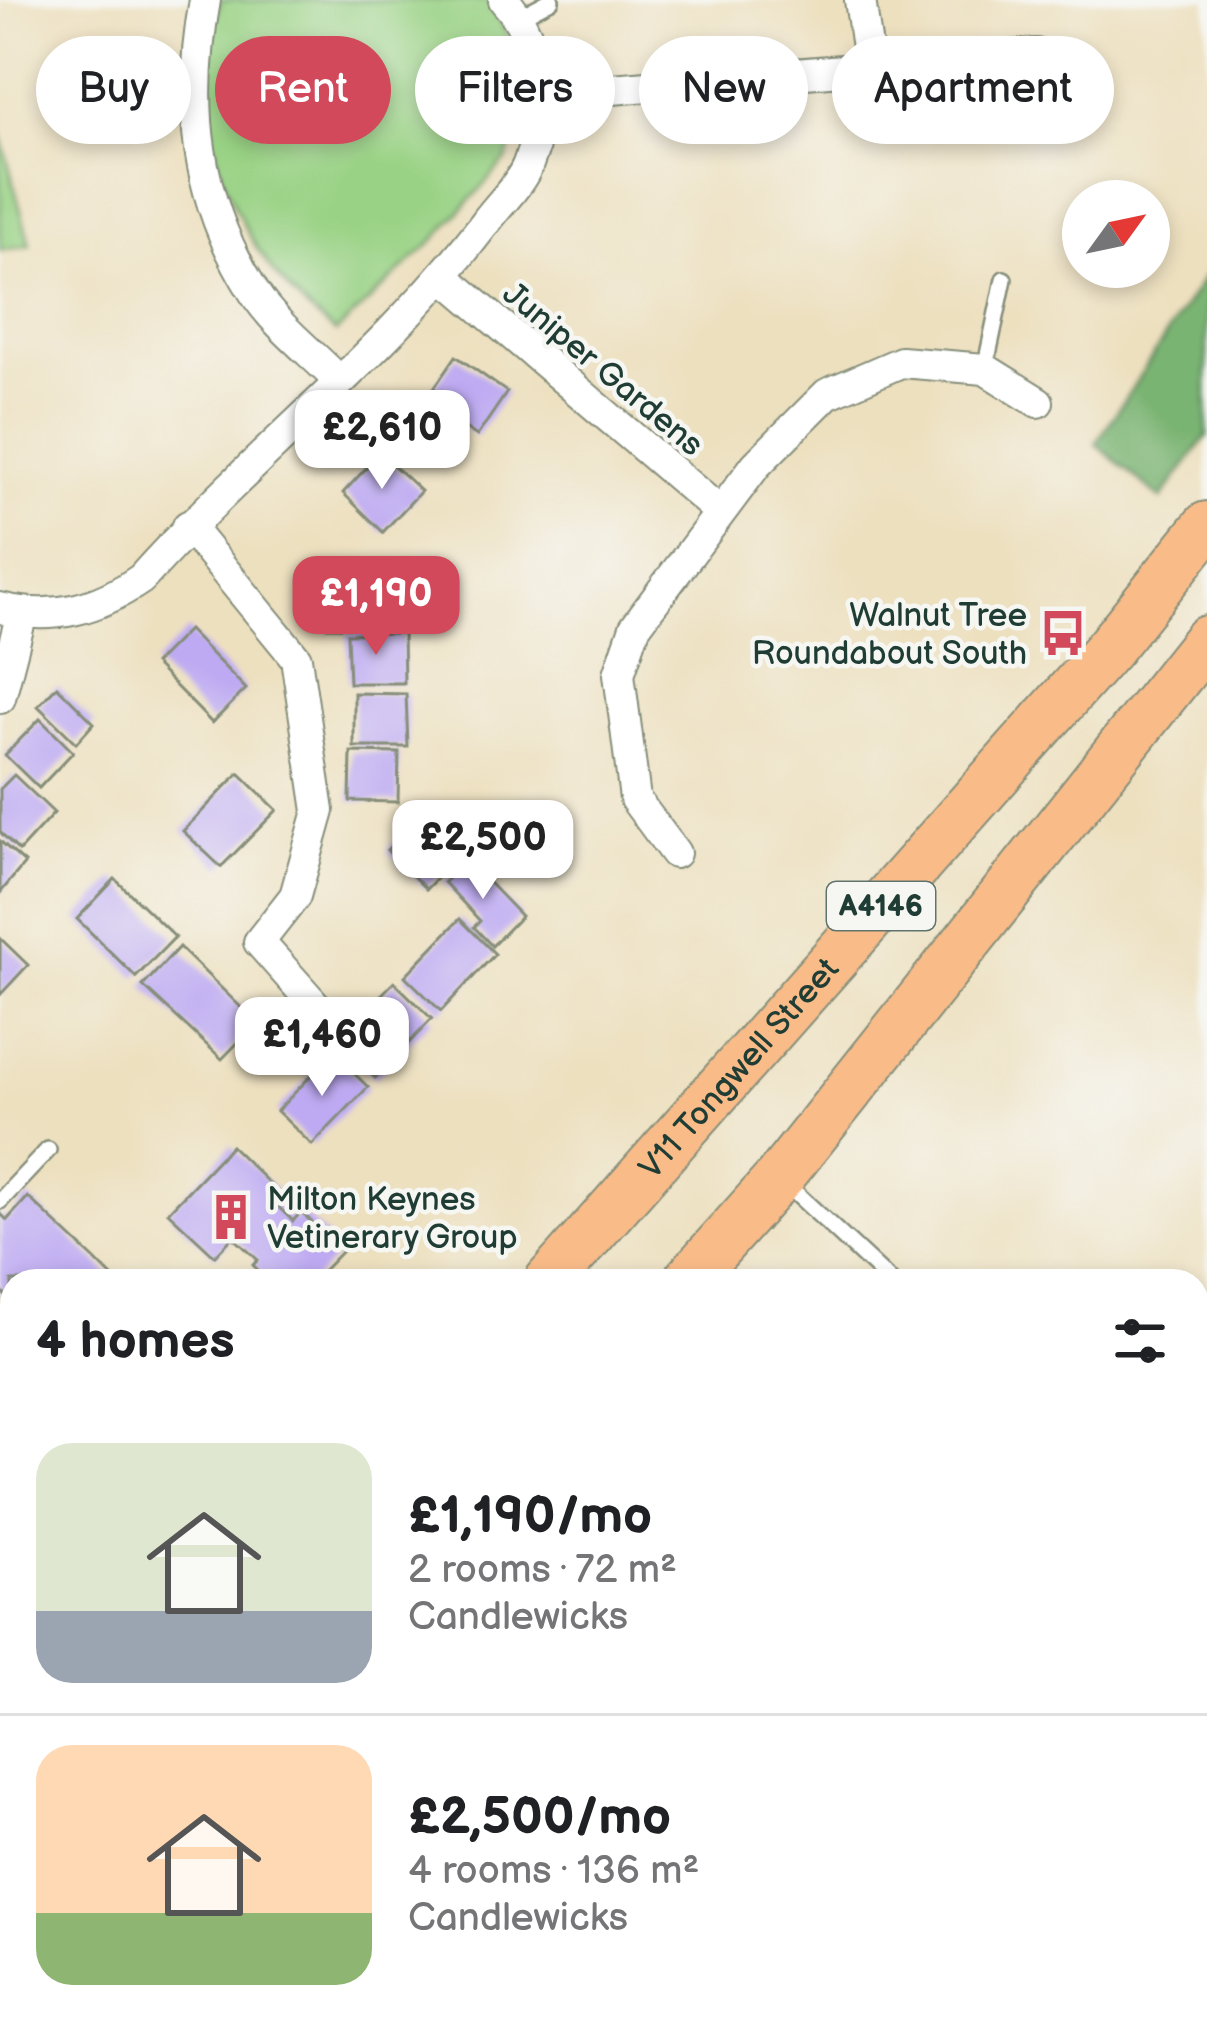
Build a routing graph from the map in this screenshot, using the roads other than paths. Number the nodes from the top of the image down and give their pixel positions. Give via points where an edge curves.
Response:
1 (205, 0) edge
2 (551, 0) edge
3 (860, 0) edge
4 (512, 8) edge
5 (865, 36) edge
6 (832, 71) edge
7 (615, 89) edge
8 (531, 144) edge
9 (443, 276) junction
10 (1004, 279) dead end
11 (985, 369) junction
12 (337, 379) junction
13 (1038, 402) dead end
14 (720, 512) junction
15 (188, 526) junction
16 (1207, 526) edge
17 (11, 610) edge
18 (1207, 640) edge
19 (0, 698) edge
20 (675, 853) dead end
21 (314, 1005) dead end
22 (48, 1150) dead end
23 (779, 1178) junction
24 (0, 1201) edge
25 (560, 1269) edge
26 (698, 1269) edge
27 (877, 1269) edge

1 - 12 street via 193,63 194,137 216,213 255,294
2 - 4 lane
3 - 5 street
6 - 7 street
8 - 9 street via 528,166
9 - 12 street
9 - 14 street, Juniper Gardens
10 - 11 lane
11 - 13 street
11 - 14 street via 902,362 827,394
12 - 15 street
14 - 20 street via 635,627 619,674 635,799
15 - 17 street via 141,578 103,604
15 - 21 street via 296,658 319,811 295,896 259,942
16 - 25 highway, V11 Tongwell Street / A4146 via 1109,648
17 - 19 street
18 - 23 highway, A4146
22 - 24 lane
23 - 26 highway, A4146
23 - 27 lane

